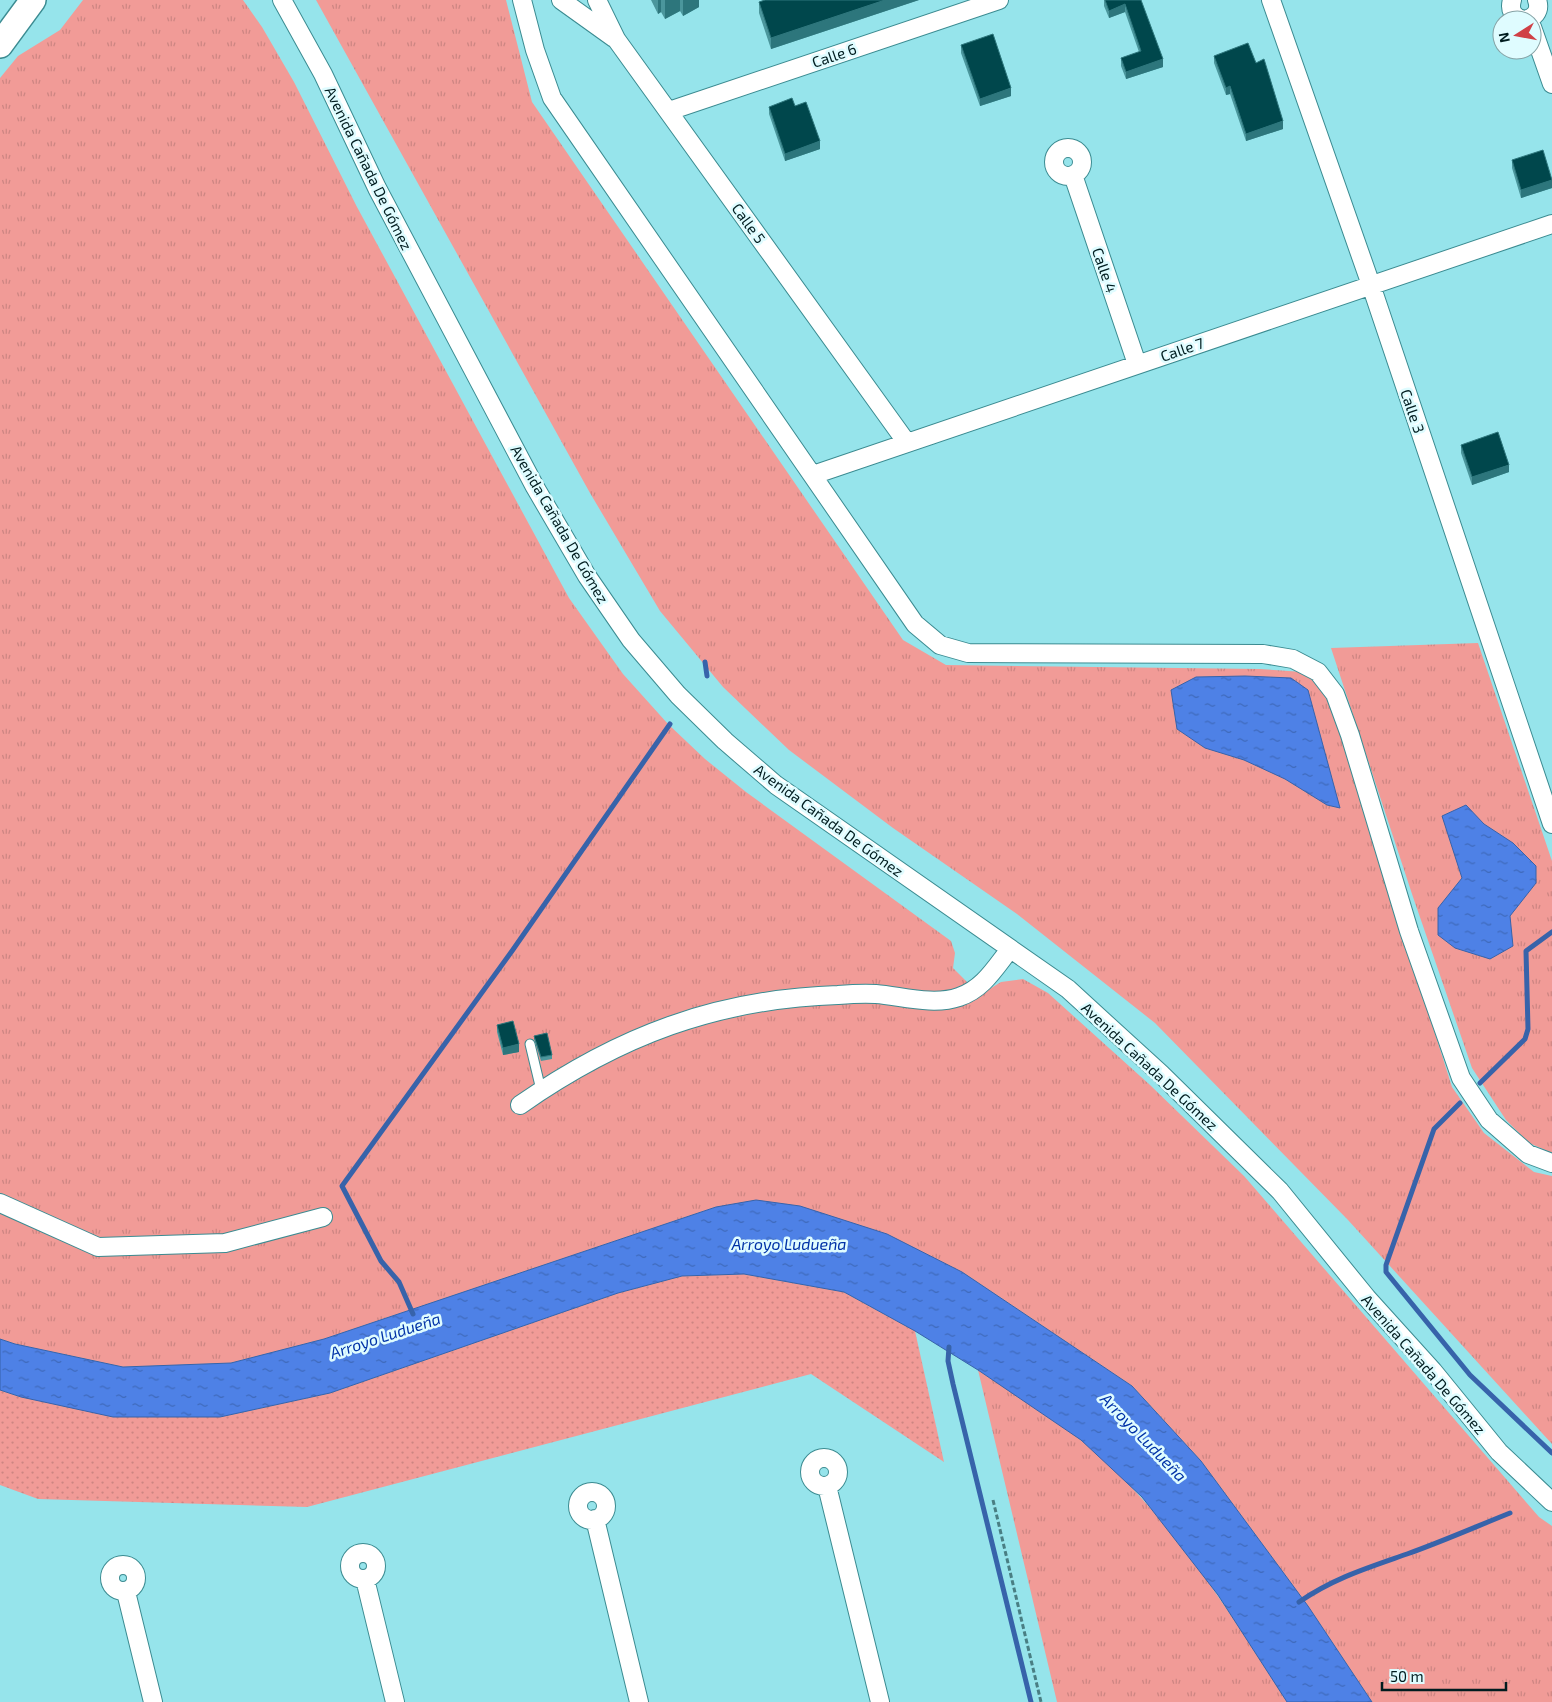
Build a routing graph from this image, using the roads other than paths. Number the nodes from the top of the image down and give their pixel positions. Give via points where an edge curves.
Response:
1 (7, 0) edge
2 (33, 0) edge
3 (282, 0) edge
4 (522, 0) edge
5 (561, 0) edge
6 (597, 0) edge
7 (999, 0) edge
8 (1271, 0) edge
9 (616, 40) junction
10 (1, 43) edge
11 (1542, 56) edge
12 (1552, 84) edge
13 (669, 111) junction
14 (1073, 175) dead end
15 (1552, 224) edge
16 (1371, 285) junction
17 (1137, 364) junction
18 (907, 443) junction
19 (813, 475) junction
20 (1552, 824) edge
21 (1010, 949) junction
22 (530, 1044) dead end
23 (541, 1090) junction
24 (520, 1105) dead end
25 (1552, 1163) edge
26 (0, 1203) edge
27 (323, 1217) dead end
28 (827, 1486) dead end
29 (1552, 1502) edge
30 (595, 1519) dead end
31 (366, 1579) dead end
32 (126, 1592) dead end
33 (153, 1702) edge
34 (395, 1702) edge
35 (639, 1702) edge
36 (880, 1702) edge

1 - 10 main road via 7,20
2 - 10 main road
3 - 21 street, Avenida Cañada De Gómez via 530,478 587,576 631,640 678,695 776,785
4 - 19 street via 552,98
5 - 9 street
6 - 9 street, Calle 5
7 - 13 street, Calle 6
8 - 16 street, Calle 3
9 - 13 street, Calle 5
11 - 12 street
13 - 18 street, Calle 5
14 - 17 street, Calle 4
15 - 16 street, Calle 7
16 - 17 street, Calle 7
16 - 20 street, Calle 3
17 - 18 street, Calle 7
18 - 19 street, Calle 7
19 - 25 street via 915,624 940,645 968,653 1263,654 1293,658 1318,672 1335,694 1350,735 1409,931 1461,1078 1489,1120 1528,1154
21 - 23 street via 981,985 958,997 935,1000 874,994 819,996 773,1000 712,1012 654,1030 601,1054
21 - 29 street, Avenida Cañada De Gómez via 1068,989 1161,1074 1280,1192 1499,1452
22 - 23 lane
23 - 24 street
26 - 27 street via 98,1247 225,1244
28 - 36 street
30 - 35 street
31 - 34 street
32 - 33 street

